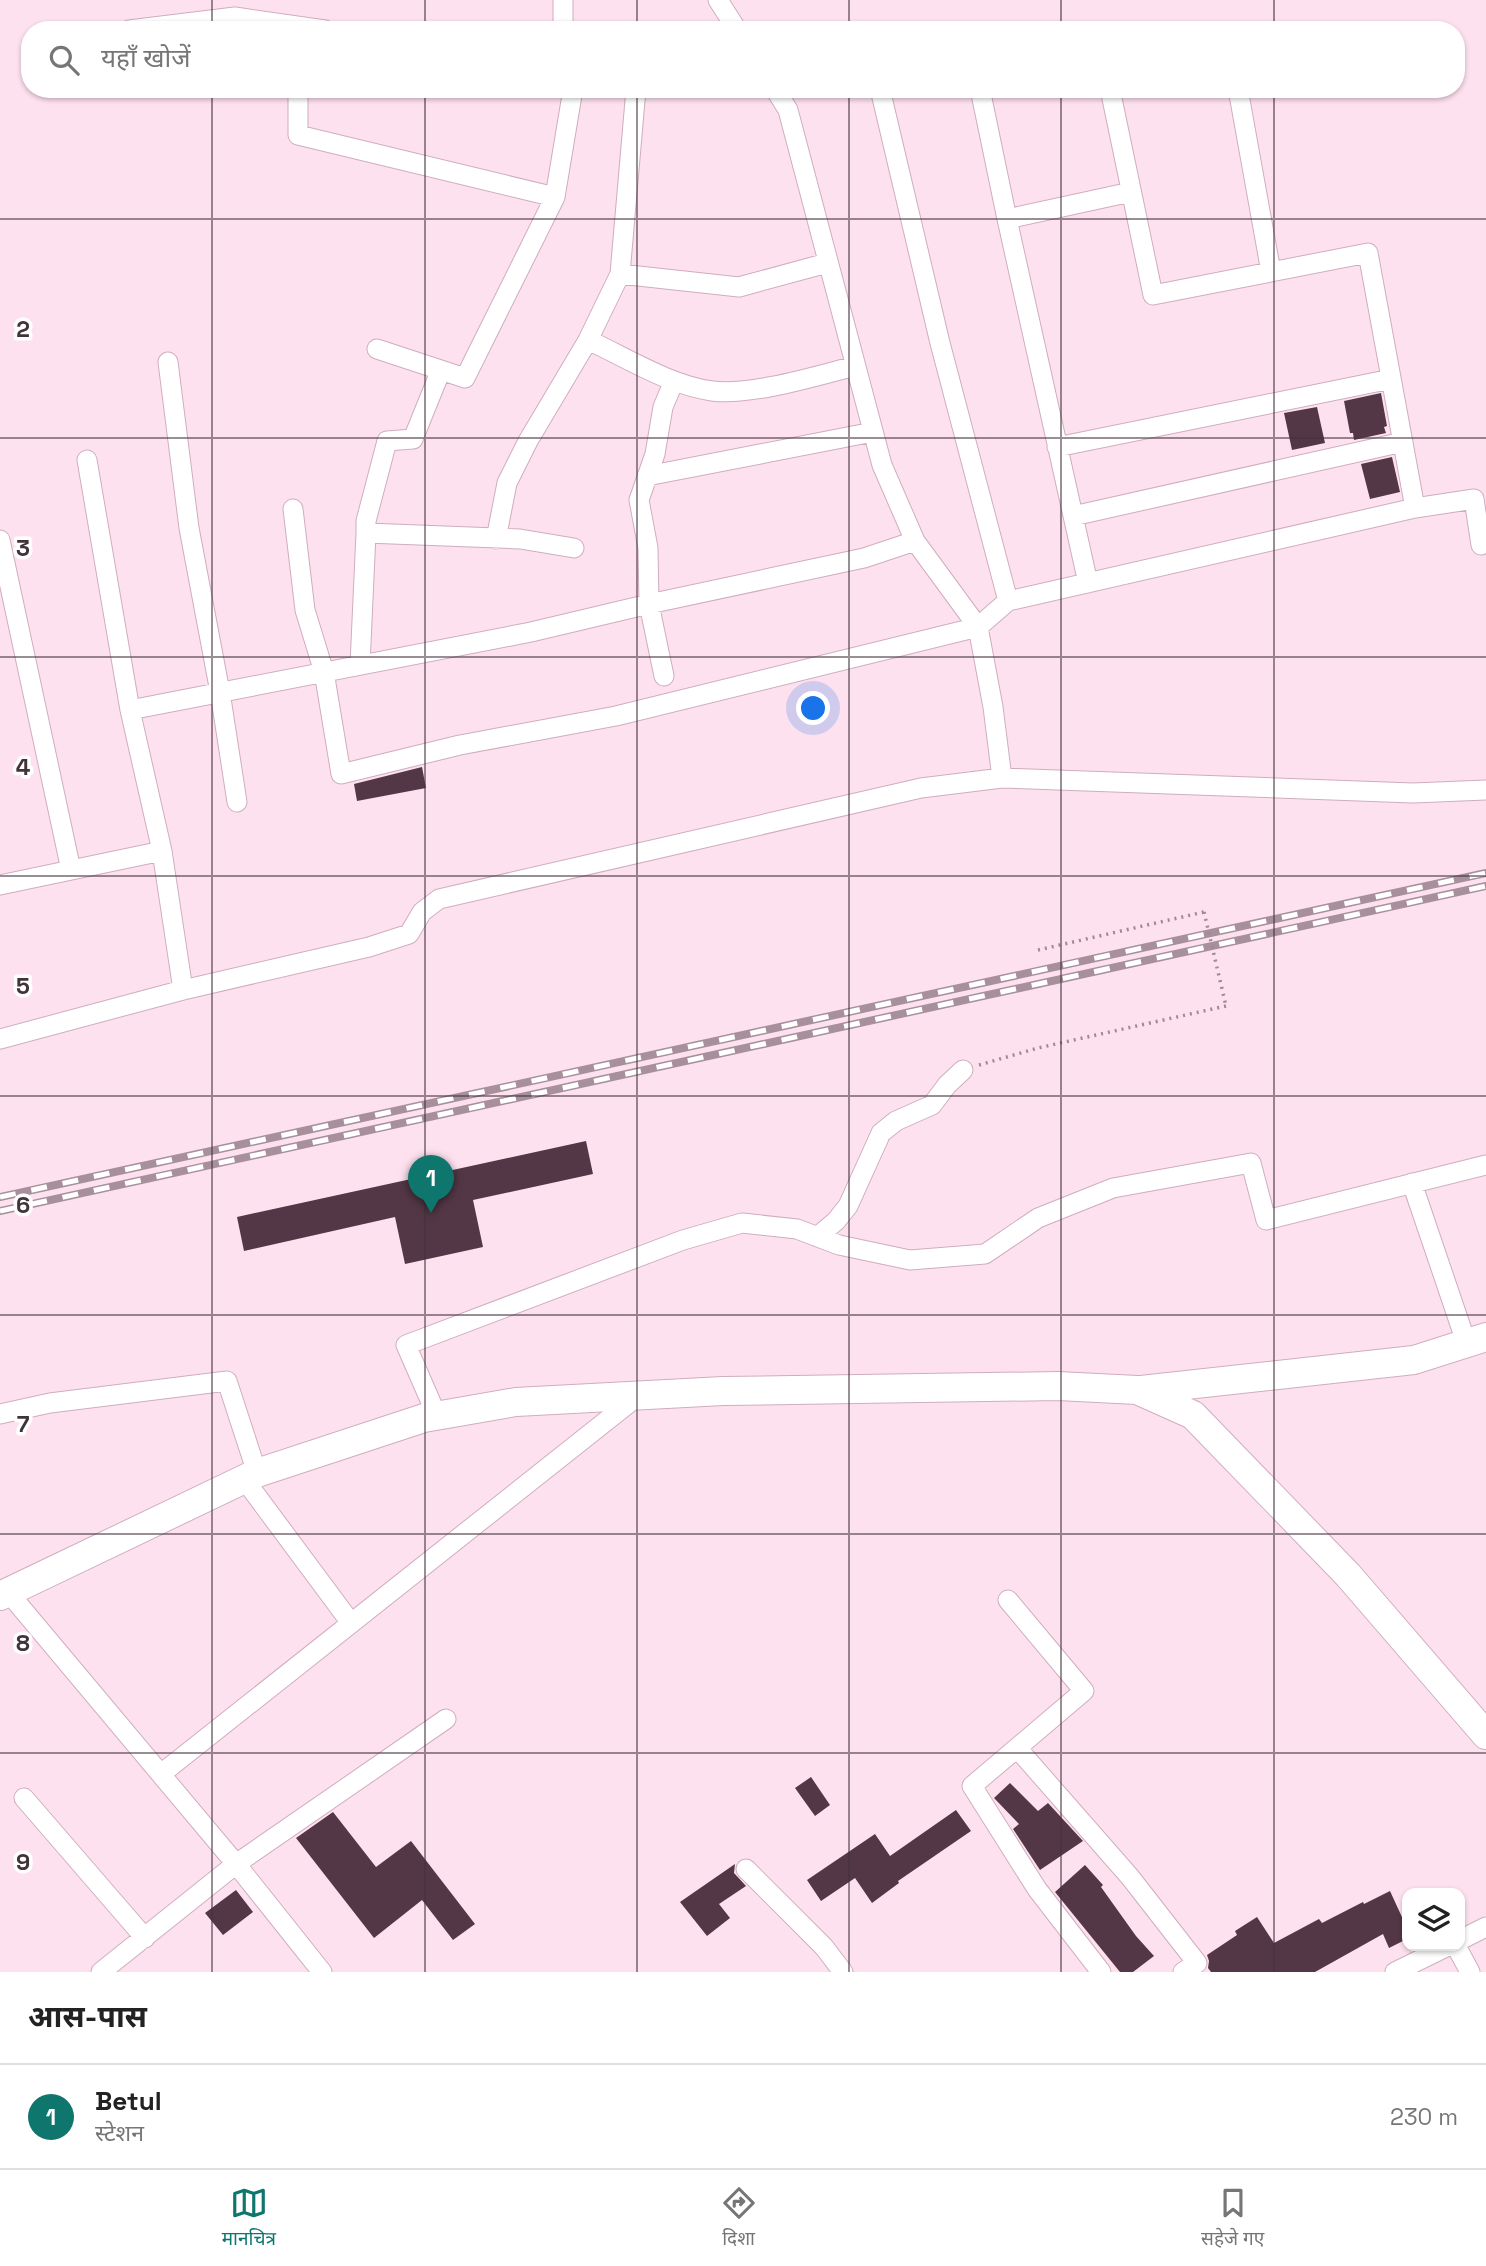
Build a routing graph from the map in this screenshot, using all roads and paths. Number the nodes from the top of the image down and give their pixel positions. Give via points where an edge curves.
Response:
1 (563, 0) edge
2 (719, 0) edge
3 (202, 21) edge
4 (260, 21) edge
5 (563, 21) edge
6 (732, 21) edge
7 (298, 98) edge
8 (572, 98) edge
9 (635, 98) edge
10 (781, 98) edge
11 (882, 98) edge
12 (982, 98) edge
13 (1112, 98) edge
14 (1240, 98) edge
15 (1131, 192) junction
16 (555, 197) junction
17 (1007, 219) junction
18 (827, 263) junction
19 (1271, 272) junction
20 (620, 274) junction
21 (589, 340) junction
22 (377, 349) dead end
23 (168, 362) dead end
24 (855, 366) junction
25 (441, 370) junction
26 (1391, 379) junction
27 (674, 381) junction
28 (873, 432) junction
29 (1403, 442) junction
30 (1057, 447) junction
31 (87, 460) dead end
32 (647, 476) junction
33 (1415, 508) junction
34 (293, 509) dead end
35 (1073, 516) junction
36 (366, 533) junction
37 (496, 539) junction
38 (0, 540) edge
39 (915, 541) junction
40 (1481, 545) dead end
41 (573, 548) dead end
42 (3, 571) edge
43 (1088, 583) junction
44 (1008, 601) junction
45 (649, 604) junction
46 (978, 627) junction
47 (360, 665) junction
48 (324, 672) junction
49 (664, 676) dead end
50 (220, 692) junction
51 (131, 710) junction
52 (1002, 778) junction
53 (1486, 790) edge
54 (237, 802) dead end
55 (162, 851) junction
56 (71, 870) junction
57 (0, 885) edge
58 (1038, 950) dead end
59 (183, 990) junction
60 (0, 1040) edge
61 (963, 1070) joint
62 (1486, 1165) edge
63 (1412, 1183) junction
64 (817, 1237) junction
65 (1476, 1339) edge
66 (1137, 1390) junction
67 (639, 1395) junction
68 (0, 1414) edge
69 (436, 1416) junction
70 (250, 1476) junction
71 (4, 1594) edge
72 (1008, 1600) dead end
73 (351, 1623) junction
74 (446, 1719) dead end
75 (1486, 1735) edge
76 (1017, 1748) junction
77 (160, 1774) junction
78 (24, 1798) dead end
79 (236, 1864) junction
80 (746, 1869) dead end
81 (1486, 1927) edge
82 (145, 1938) junction
83 (1465, 1938) edge
84 (1438, 1951) edge
85 (1459, 1951) edge
86 (112, 1969) edge
87 (313, 1969) edge
88 (1195, 1969) edge
89 (843, 1972) edge
90 (1101, 1972) edge
91 (1395, 1972) edge
92 (1470, 1972) edge

1 - 5 street
2 - 6 street
3 - 4 street via 235,17
7 - 16 street via 298,135
8 - 16 street
9 - 20 street
10 - 18 street via 788,110
11 - 44 street
12 - 17 street
13 - 15 street
14 - 19 street
15 - 17 street
15 - 19 street via 1153,295
16 - 25 street via 465,378
17 - 30 street
18 - 20 street via 739,287
18 - 24 street
19 - 26 street via 1368,253
20 - 21 street
21 - 27 street
21 - 37 street via 507,483
22 - 25 street
23 - 50 street via 189,528
24 - 27 street via 740,389 713,391
24 - 28 street
25 - 36 street via 413,439 387,442
26 - 29 street
26 - 30 street
27 - 32 street
28 - 32 street
28 - 39 street
29 - 33 street
29 - 35 street
30 - 35 street
31 - 51 street
32 - 45 street via 639,500 648,548
33 - 40 street via 1474,499
33 - 43 street
34 - 48 street via 305,610
35 - 43 street
36 - 37 street
36 - 47 street
37 - 41 street
38 - 42 street
39 - 45 street via 864,558
39 - 46 street
42 - 56 street
43 - 44 street
44 - 46 street
45 - 47 street
45 - 49 street
46 - 48 street via 616,716 460,745 341,774
46 - 52 street
47 - 48 street
48 - 50 street
50 - 51 street
50 - 54 street
51 - 55 street
52 - 53 street via 1413,793
52 - 59 street via 921,788 439,899 422,912 409,934
55 - 56 street
55 - 59 street
56 - 57 street
58 - 61 path, bridge via 1204,912 1226,1006 1038,1048
59 - 60 street
61 - 64 street via 932,1105 881,1133 848,1206
62 - 63 street
63 - 64 street via 1266,1220 1251,1163 1113,1188 1038,1217 985,1254 910,1260
63 - 65 street
64 - 69 street via 797,1229 742,1223 683,1240 406,1345
65 - 66 main road via 1414,1360
66 - 67 main road via 1058,1386
66 - 75 main road via 1193,1415 1348,1575
67 - 69 main road via 516,1402
67 - 73 street
68 - 70 street via 50,1403 227,1381
69 - 70 main road
70 - 71 main road
70 - 73 street
71 - 77 street
72 - 76 street via 1084,1691
73 - 77 street
74 - 79 street
76 - 88 street via 1130,1877
76 - 90 street via 972,1786 1037,1889
77 - 79 street
78 - 82 street
79 - 82 street
79 - 87 street
80 - 89 street
81 - 83 street
82 - 86 street
84 - 91 street
85 - 92 street

